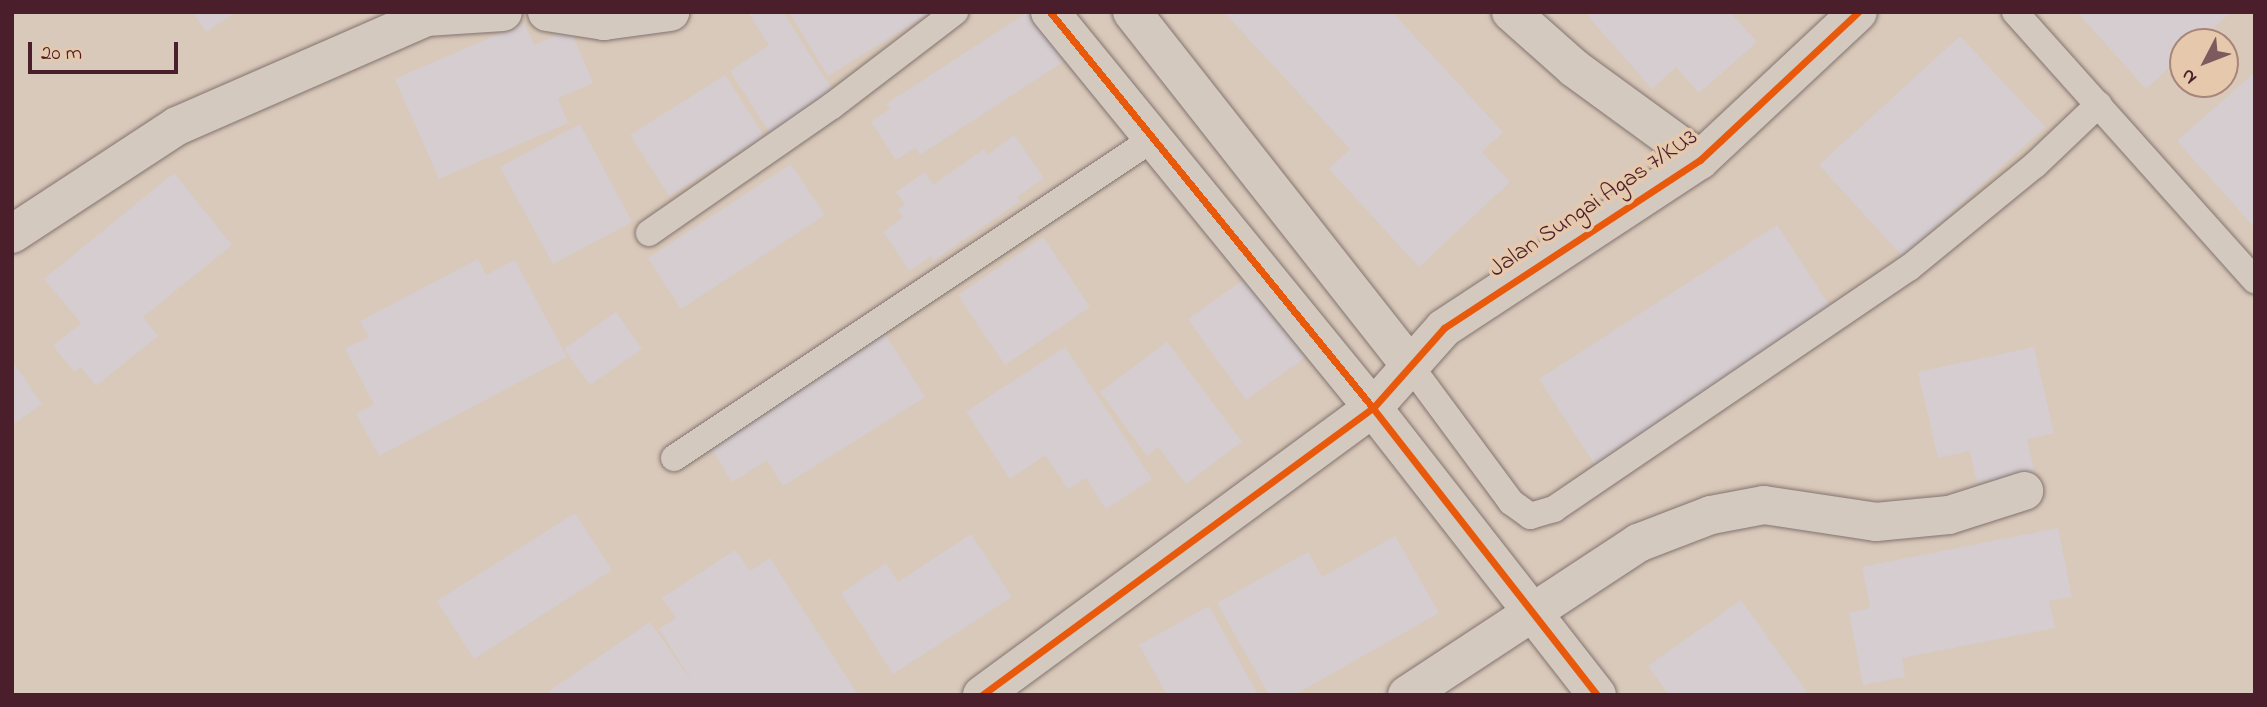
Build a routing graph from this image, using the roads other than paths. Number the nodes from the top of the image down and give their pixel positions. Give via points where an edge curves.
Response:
1 (503, 12) edge
2 (547, 12) edge
3 (670, 12) edge
4 (955, 12) edge
5 (1049, 12) edge
6 (1132, 12) edge
7 (1511, 12) edge
8 (1858, 12) edge
9 (2015, 12) edge
10 (2099, 104) junction
11 (1151, 140) junction
12 (1700, 160) junction
13 (649, 233) dead end
14 (12, 234) edge
15 (2255, 281) edge
16 (1409, 364) junction
17 (1373, 408) junction
18 (674, 458) dead end
19 (2024, 491) dead end
20 (1531, 612) junction
21 (982, 695) edge
22 (1407, 695) edge
23 (1597, 695) edge

1 - 14 street via 426,17 177,127
2 - 3 street via 604,21
4 - 13 lane via 832,106
5 - 11 street
6 - 16 street
7 - 12 street via 1574,68
8 - 12 street, Jalan Sungai Agas 7/KU3
9 - 10 lane
10 - 15 lane
10 - 16 lane via 2035,165 1909,268 1554,509 1530,516 1511,502
11 - 17 street
11 - 18 lane
12 - 16 street, Jalan Sungai Agas 7/KU3 via 1444,328
16 - 17 street, Jalan Sungai Agas 7/KU3
17 - 20 street
17 - 21 street, Jalan Sungai Agas 7/KU3
19 - 20 street via 1949,515 1876,522 1764,505 1711,516 1638,543
20 - 22 street
20 - 23 street

